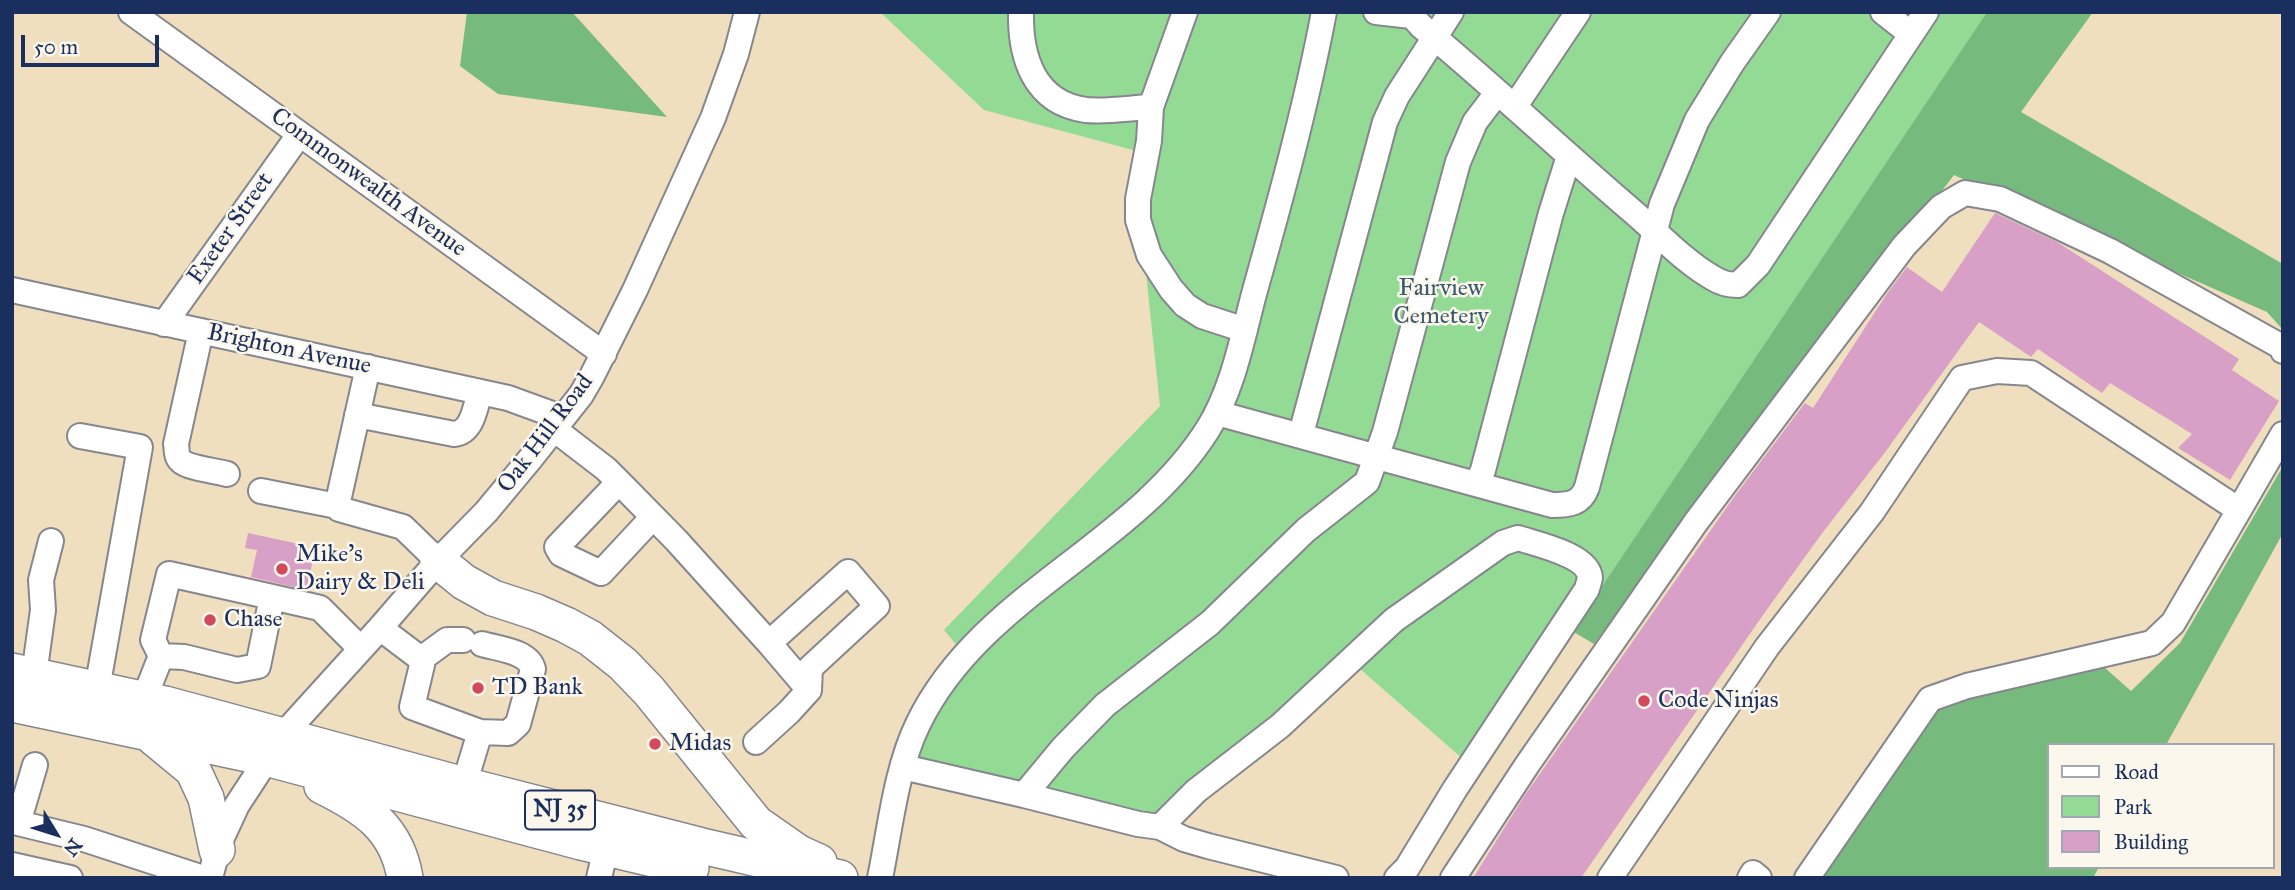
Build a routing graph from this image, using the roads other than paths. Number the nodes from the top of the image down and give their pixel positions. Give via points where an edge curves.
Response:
1 (131, 12) edge
2 (747, 12) edge
3 (1021, 12) edge
4 (1185, 12) edge
5 (1324, 12) edge
6 (1340, 12) edge
7 (1376, 12) edge
8 (1451, 12) edge
9 (1578, 12) edge
10 (1768, 12) edge
11 (1883, 12) edge
12 (1926, 12) edge
13 (1412, 14) edge
14 (1911, 34) junction
15 (1434, 37) junction
16 (1506, 99) junction
17 (1151, 107) junction
18 (299, 135) junction
19 (1569, 156) junction
20 (1655, 231) junction
21 (12, 290) edge
22 (164, 324) junction
23 (1245, 330) junction
24 (201, 331) junction
25 (2283, 351) edge
26 (604, 354) junction
27 (368, 367) junction
28 (480, 392) junction
29 (1217, 413) junction
30 (357, 415) junction
31 (558, 423) junction
32 (1301, 434) junction
33 (2283, 434) edge
34 (80, 436) dead end
35 (1375, 456) junction
36 (227, 474) dead end
37 (619, 482) junction
38 (1478, 484) junction
39 (261, 491) dead end
40 (1533, 499) junction
41 (337, 506) junction
42 (2239, 510) junction
43 (653, 517) junction
44 (1518, 538) junction
45 (51, 541) dead end
46 (438, 561) junction
47 (272, 597) junction
48 (380, 628) junction
49 (769, 643) junction
50 (360, 649) junction
51 (160, 656) junction
52 (421, 659) junction
53 (23, 673) edge
54 (97, 689) junction
55 (809, 690) junction
56 (12, 704) edge
57 (145, 716) junction
58 (480, 732) junction
59 (756, 742) dead end
60 (274, 747) junction
61 (35, 765) dead end
62 (903, 767) junction
63 (464, 785) junction
64 (1024, 795) junction
65 (15, 823) edge
66 (1160, 827) junction
67 (602, 863) edge
68 (12, 865) edge
69 (210, 869) edge
70 (70, 878) edge
71 (405, 878) edge
72 (732, 878) edge
73 (841, 878) edge
74 (858, 878) edge
75 (880, 878) edge
76 (1336, 878) edge
77 (1397, 878) edge
78 (1453, 878) edge
79 (1610, 878) edge
80 (1750, 878) edge
81 (1759, 878) edge
82 (1807, 878) edge

1 - 18 street, Commonwealth Avenue
2 - 26 street, Oak Hill Road via 713,118
3 - 17 street via 1024,57 1050,95 1086,110
4 - 17 street
5 - 6 street
5 - 23 street via 1310,84
7 - 13 street
8 - 15 street
9 - 16 street
10 - 20 street via 1697,120
11 - 14 street
12 - 14 street
13 - 15 street
14 - 20 street via 1746,279 1728,285 1713,278
15 - 16 street
15 - 32 street via 1385,122
16 - 19 street
16 - 35 street via 1475,122 1458,162
17 - 23 street via 1138,198 1143,241 1185,305 1202,316
18 - 22 street, Exeter Street
18 - 26 street, Commonwealth Avenue
19 - 20 street
19 - 38 street
20 - 40 street via 1584,496 1566,505
21 - 22 street, Brighton Avenue
22 - 24 street, Brighton Avenue
23 - 29 street
24 - 27 street, Brighton Avenue
24 - 36 street via 177,454 181,462
25 - 78 street via 2110,251 2000,199 1965,193 1941,207 1896,256 1696,522
26 - 31 street, Oak Hill Road via 581,395
27 - 28 street, Brighton Avenue
27 - 30 street
28 - 30 street via 462,434
28 - 31 street, Brighton Avenue via 508,398
29 - 32 street
29 - 62 street via 1150,497 976,642 935,694 917,725
30 - 41 street
31 - 37 street, Brighton Avenue
31 - 46 street, Oak Hill Road via 486,512
32 - 35 street
33 - 42 street
34 - 54 street via 140,447
35 - 38 street
35 - 64 street via 1362,488 1306,530 1210,623 1105,705
37 - 43 street, Brighton Avenue
37 - 43 street via 557,547 561,554 601,573
38 - 40 street
39 - 41 street
40 - 44 street
41 - 46 street via 403,527
42 - 79 street via 2031,373 1997,371 1962,378 1872,512 1767,647
42 - 82 street via 2173,623 2152,643 1930,699
43 - 49 street, Brighton Avenue
44 - 66 street via 1503,543 1394,620 1280,726 1196,791
44 - 77 street via 1580,561 1590,579 1587,589
45 - 53 street via 41,580 43,610
46 - 48 street, Oak Hill Road
46 - 74 highway via 493,598 590,638 649,691 755,823 799,853
47 - 50 street via 320,608
47 - 51 street via 258,666 237,670
47 - 51 street via 169,574 153,640
48 - 50 street, Oak Hill Road
48 - 52 street
49 - 55 street, Brighton Avenue
49 - 55 street via 848,572 877,606 810,668
50 - 60 street, Oak Hill Road
51 - 57 street
52 - 58 street via 412,707
52 - 58 street via 447,640 473,642 531,662 518,724 508,733
53 - 54 highway, NJ 35
54 - 57 highway, NJ 35
55 - 59 street
56 - 57 highway, NJ 35
57 - 60 highway, NJ 35
57 - 69 highway via 193,770 206,798
58 - 63 street
60 - 63 highway, NJ 35
60 - 67 highway, NJ 35
60 - 69 street, Oak Hill Road via 237,805
60 - 71 highway via 385,827
61 - 65 street
62 - 64 street
62 - 75 street
63 - 73 highway, NJ 35
64 - 66 street
65 - 69 street
66 - 76 street via 1208,846
67 - 72 highway, NJ 35
68 - 70 street
80 - 81 street via 1753,873

